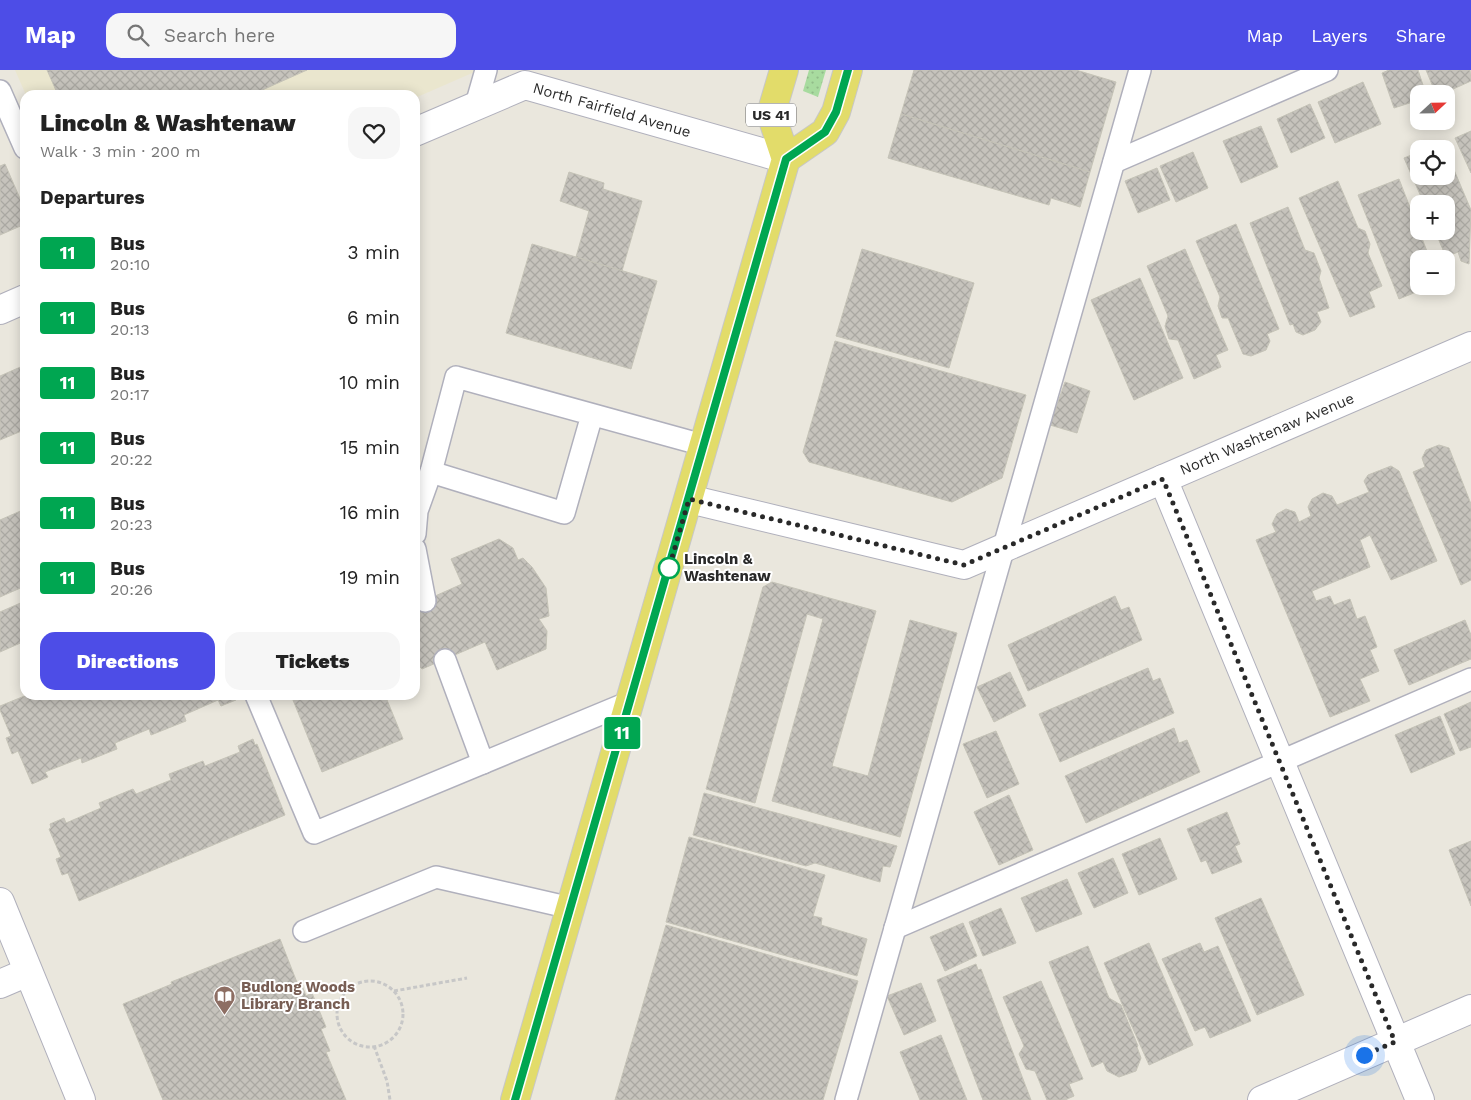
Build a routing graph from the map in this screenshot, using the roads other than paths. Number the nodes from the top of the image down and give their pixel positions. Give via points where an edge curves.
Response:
1 (486, 70) edge
2 (784, 70) edge
3 (848, 70) edge
4 (1140, 70) edge
5 (1326, 70) edge
6 (0, 90) edge
7 (476, 105) junction
8 (420, 130) edge
9 (20, 136) edge
10 (786, 159) junction
11 (1114, 162) junction
12 (20, 301) edge
13 (0, 310) edge
14 (1471, 346) edge
15 (592, 415) junction
16 (703, 445) junction
17 (431, 472) junction
18 (1163, 479) junction
19 (689, 499) junction
20 (420, 501) edge
21 (1004, 547) junction
22 (420, 575) edge
23 (425, 601) dead end
24 (445, 660) dead end
25 (1471, 679) edge
26 (258, 700) edge
27 (632, 701) junction
28 (1280, 761) junction
29 (483, 763) junction
30 (0, 902) edge
31 (571, 908) junction
32 (895, 928) junction
33 (304, 931) dead end
34 (28, 972) junction
35 (0, 984) edge
36 (1471, 1009) edge
37 (1395, 1042) junction
38 (81, 1100) edge
39 (515, 1100) edge
40 (846, 1100) edge
41 (1262, 1100) edge
42 (1420, 1100) edge

1 - 7 lane
2 - 10 main road, US 41 via 771,114
3 - 10 main road, US 41 via 836,112 825,132
4 - 11 lane
5 - 11 lane
6 - 9 lane
7 - 8 street, North Fairfield Avenue
7 - 10 street, North Fairfield Avenue via 524,85
10 - 16 main road
11 - 21 lane
12 - 13 street
14 - 18 street, North Washtenaw Avenue
15 - 16 lane
15 - 17 lane via 456,377
15 - 17 lane via 564,513
16 - 19 main road
17 - 20 lane
18 - 21 street, North Washtenaw Avenue
18 - 28 street
19 - 21 street, North Washtenaw Avenue via 964,565
19 - 27 main road
21 - 32 lane
22 - 23 lane
24 - 29 lane
25 - 28 lane
26 - 29 lane via 314,833
27 - 29 lane
27 - 31 main road
28 - 32 lane
28 - 37 street
30 - 34 street
31 - 33 lane via 436,876
31 - 39 main road
32 - 40 lane
34 - 35 street
34 - 38 street
36 - 37 street
37 - 41 street
37 - 42 street

